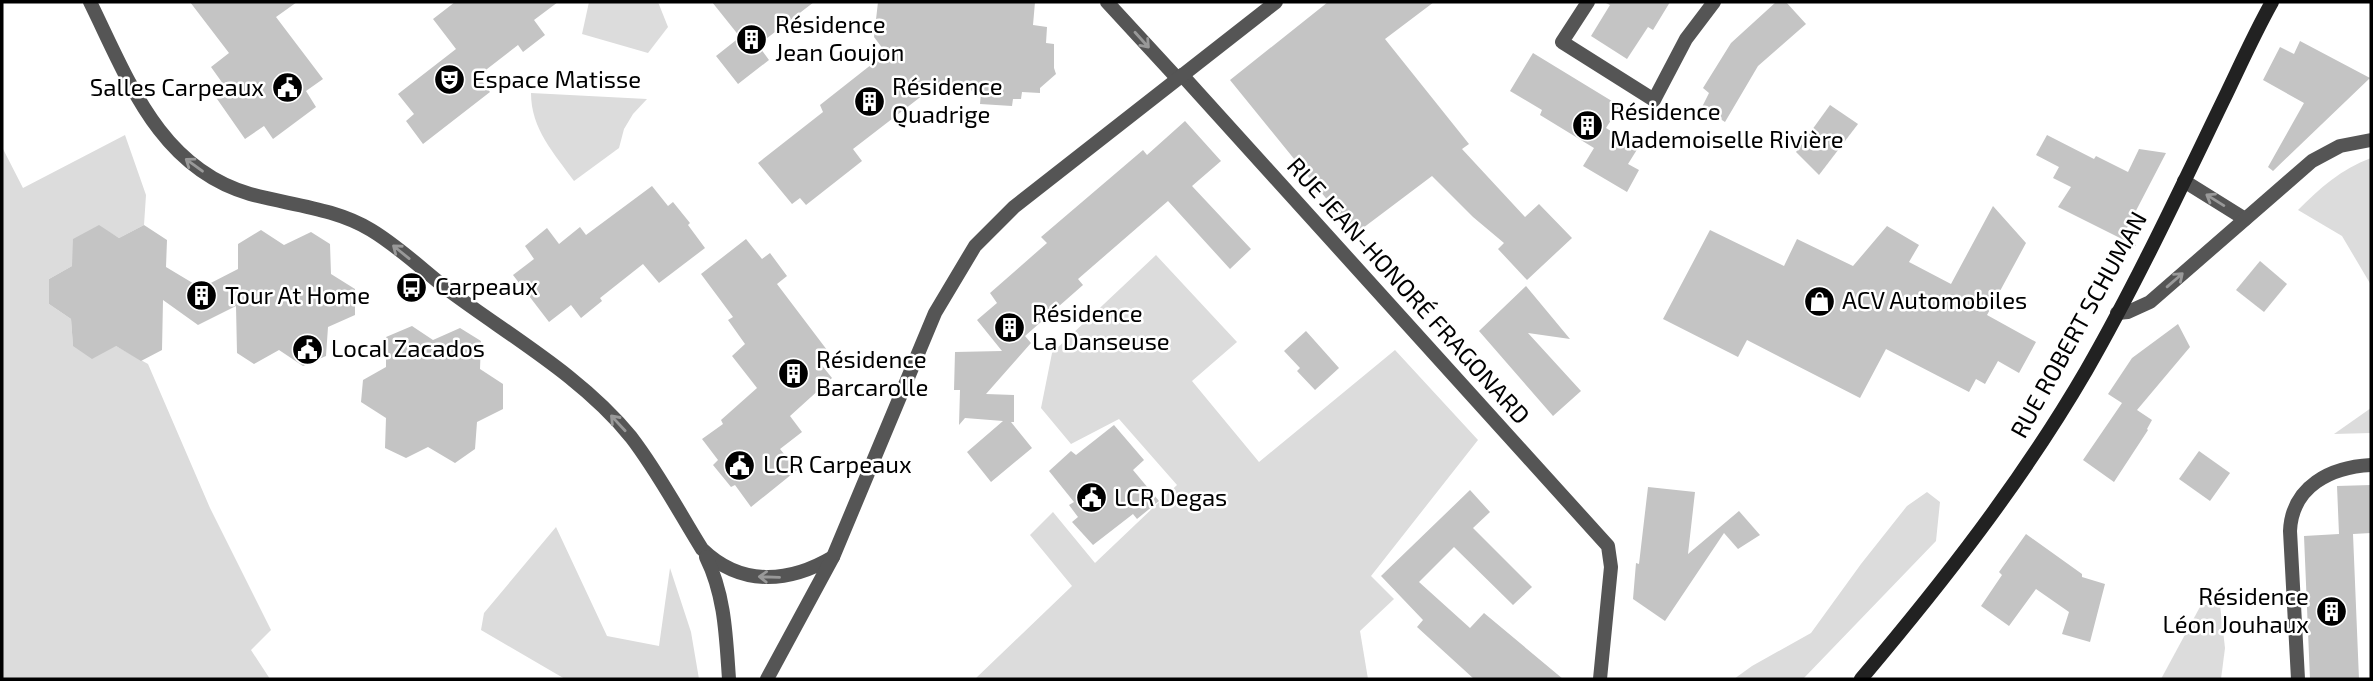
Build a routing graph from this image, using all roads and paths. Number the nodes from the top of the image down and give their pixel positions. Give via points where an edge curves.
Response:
1 (90, 2) edge
2 (1107, 2) edge
3 (1276, 2) edge
4 (1588, 2) edge
5 (1714, 2) edge
6 (2272, 2) edge
7 (1180, 77) junction
8 (2371, 141) edge
9 (2184, 181) junction
10 (2245, 219) junction
11 (2117, 313) junction
12 (2371, 465) edge
13 (702, 549) junction
14 (833, 557) junction
15 (729, 679) edge
16 (767, 679) edge
17 (1600, 679) edge
18 (1861, 679) edge
19 (2298, 679) edge

13 -> 1 street via 643,455 603,407 388,241 345,217 247,193 212,178 183,157 162,136 144,107
2 -> 7 street, RUE JEAN-HONORÉ FRAGONARD
3 - 7 street
4 - 5 street via 1562,42 1654,100 1686,39
6 - 9 main road, RUE ROBERT SCHUMAN
7 - 14 street via 1014,207 971,252 935,313
7 - 17 street, RUE JEAN-HONORÉ FRAGONARD via 1608,547 1611,567
8 - 10 street via 2340,146 2312,161
10 -> 9 street
9 - 11 main road, RUE ROBERT SCHUMAN
11 -> 10 street via 2150,302
11 - 18 main road, RUE ROBERT SCHUMAN via 2031,458 1934,592
12 - 19 street via 2342,468 2324,476 2308,487 2293,513 2290,531
14 -> 13 street via 800,573 767,578 720,565
13 - 15 street via 718,585
14 - 16 street

